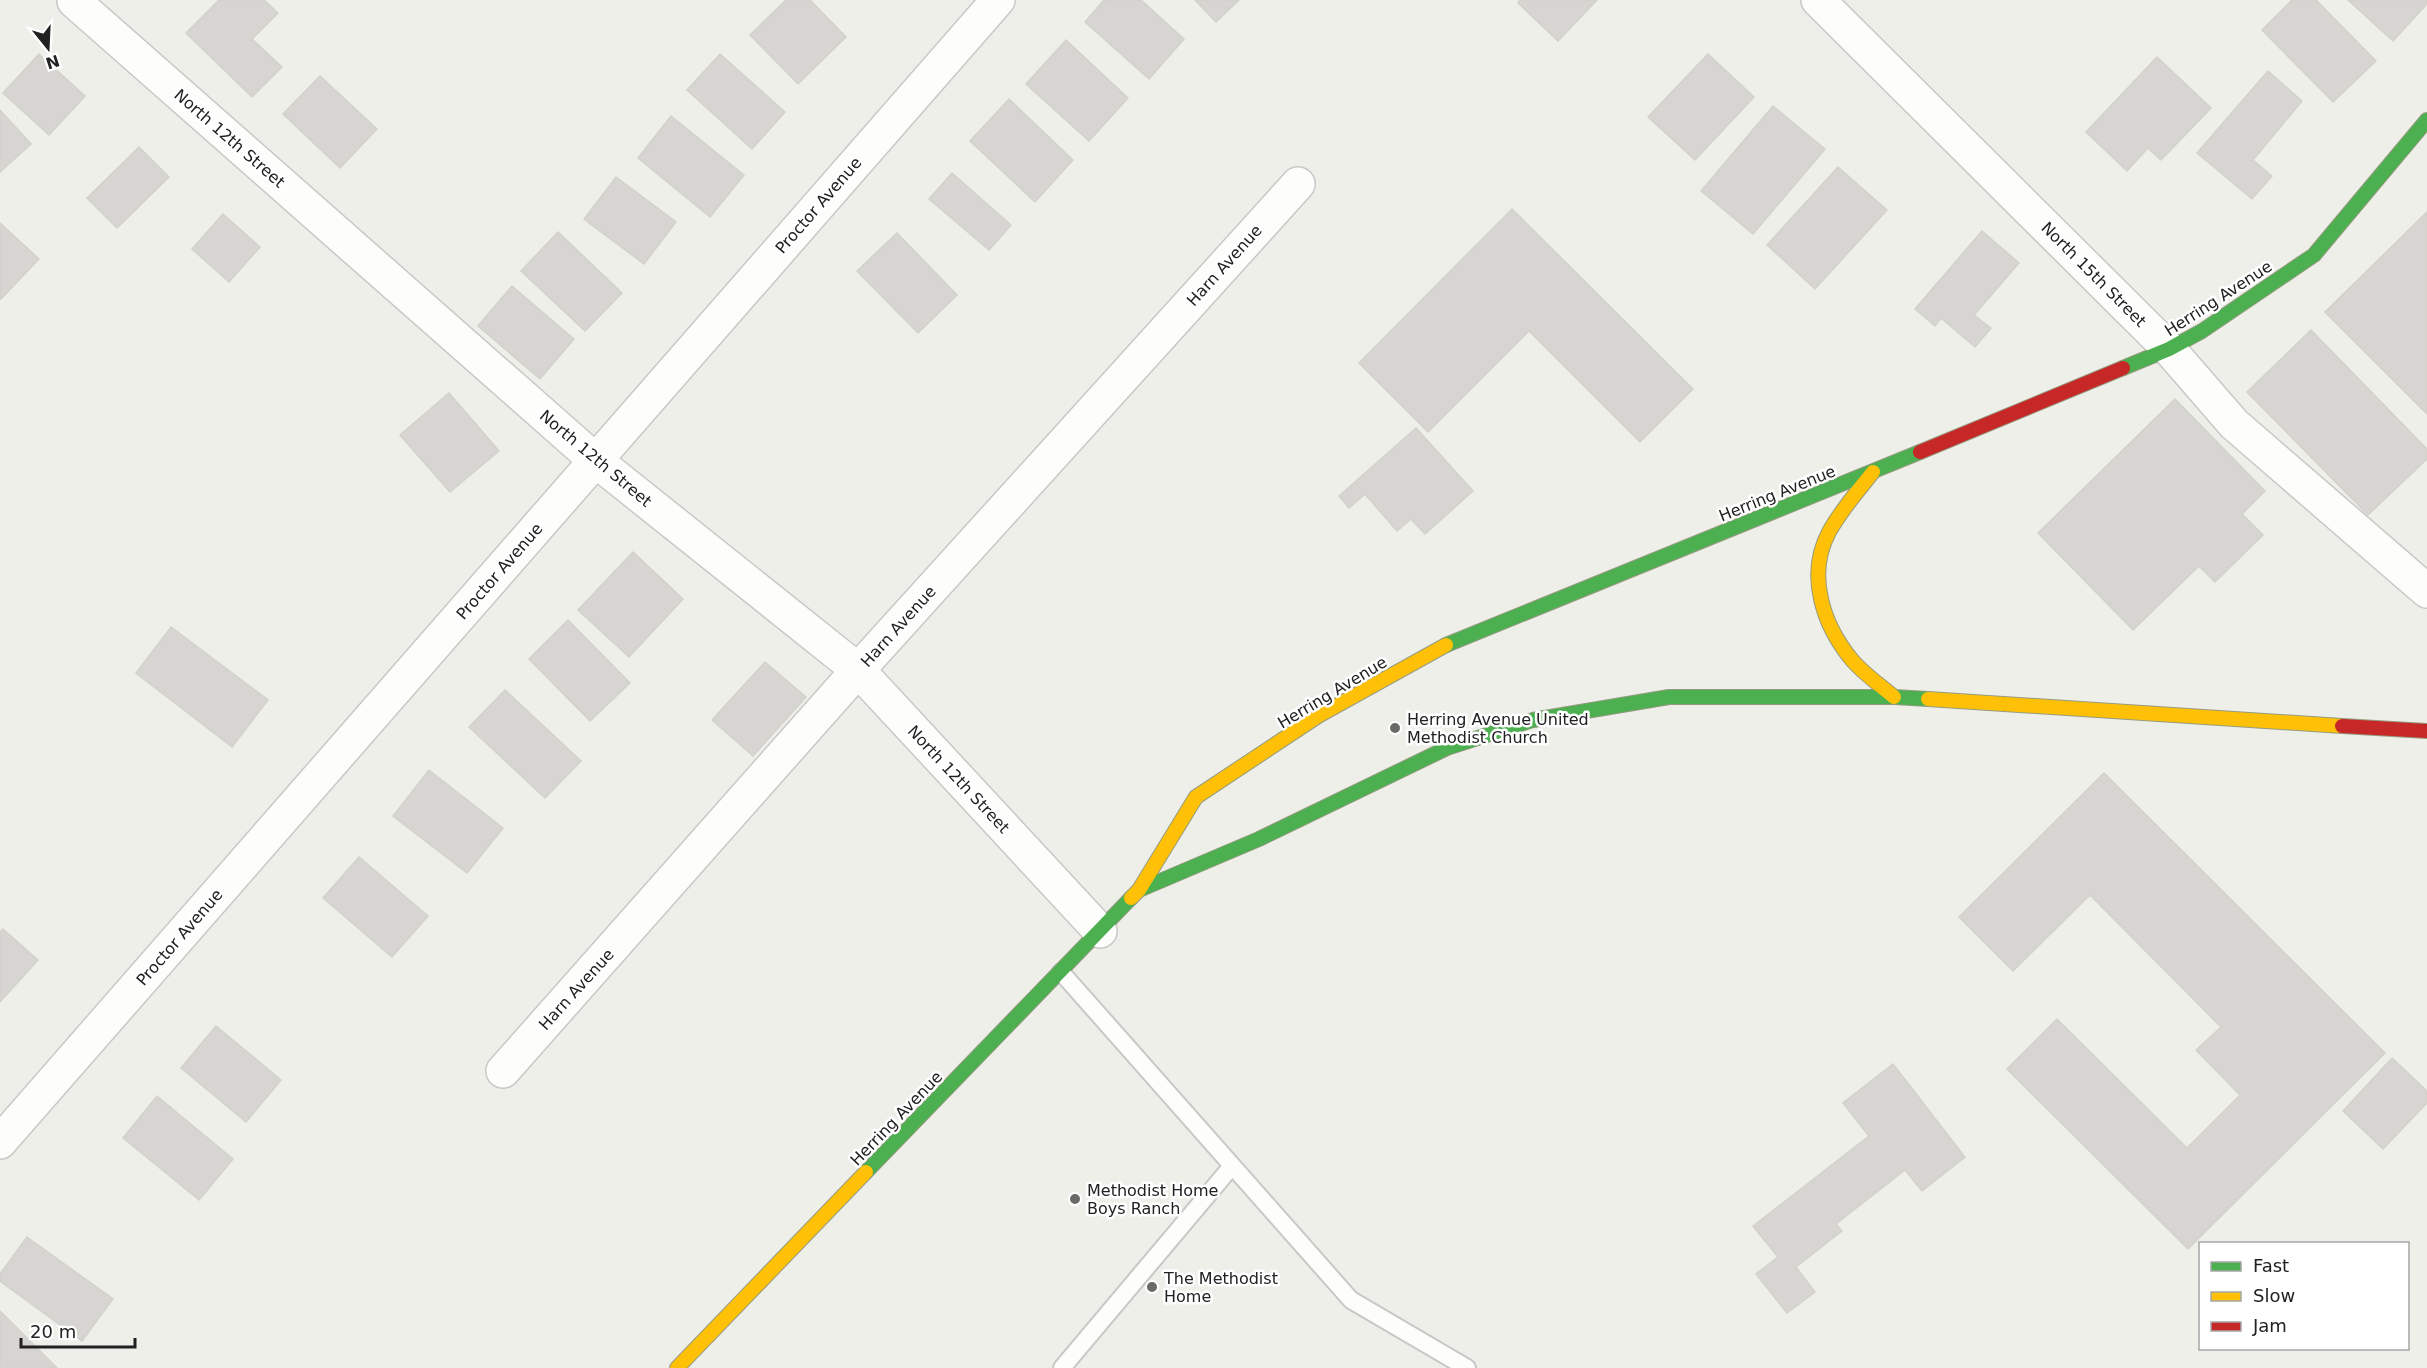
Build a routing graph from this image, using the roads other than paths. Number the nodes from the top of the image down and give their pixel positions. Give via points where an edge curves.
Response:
1 (69, 0) edge
2 (998, 0) edge
3 (1818, 0) edge
4 (2427, 120) edge
5 (1298, 184) dead end
6 (2169, 349) junction
7 (595, 460) junction
8 (1873, 472) junction
9 (2427, 591) edge
10 (858, 670) junction
11 (1894, 697) junction
12 (2427, 731) edge
13 (1139, 890) junction
14 (1100, 932) junction
15 (1061, 972) junction
16 (503, 1071) dead end
17 (0, 1142) edge
18 (1232, 1166) junction
19 (677, 1368) edge
20 (1062, 1368) edge
21 (1467, 1368) edge

1 - 7 street, North 12th Street
2 - 7 street, Proctor Avenue
3 - 6 street, North 15th Street
4 - 6 main road, Herring Avenue via 2314,255
5 - 10 street, Harn Avenue
6 - 8 main road, Herring Avenue
6 - 9 street, North 15th Street via 2234,424
7 - 10 street, North 12th Street
7 - 17 street, Proctor Avenue
8 - 11 main road via 1828,533 1818,566 1819,592 1837,640 1854,662
8 - 13 main road, Herring Avenue via 1457,639 1318,716 1196,797
10 - 14 street, North 12th Street
10 - 16 street, Harn Avenue
11 - 12 main road, Herring Avenue
11 - 13 main road, Herring Avenue via 1669,697 1533,720 1446,748 1259,839
13 - 14 main road, Herring Avenue
14 - 15 main road, Herring Avenue
15 - 18 lane
15 - 19 main road, Herring Avenue
18 - 20 lane
18 - 21 lane via 1351,1300

